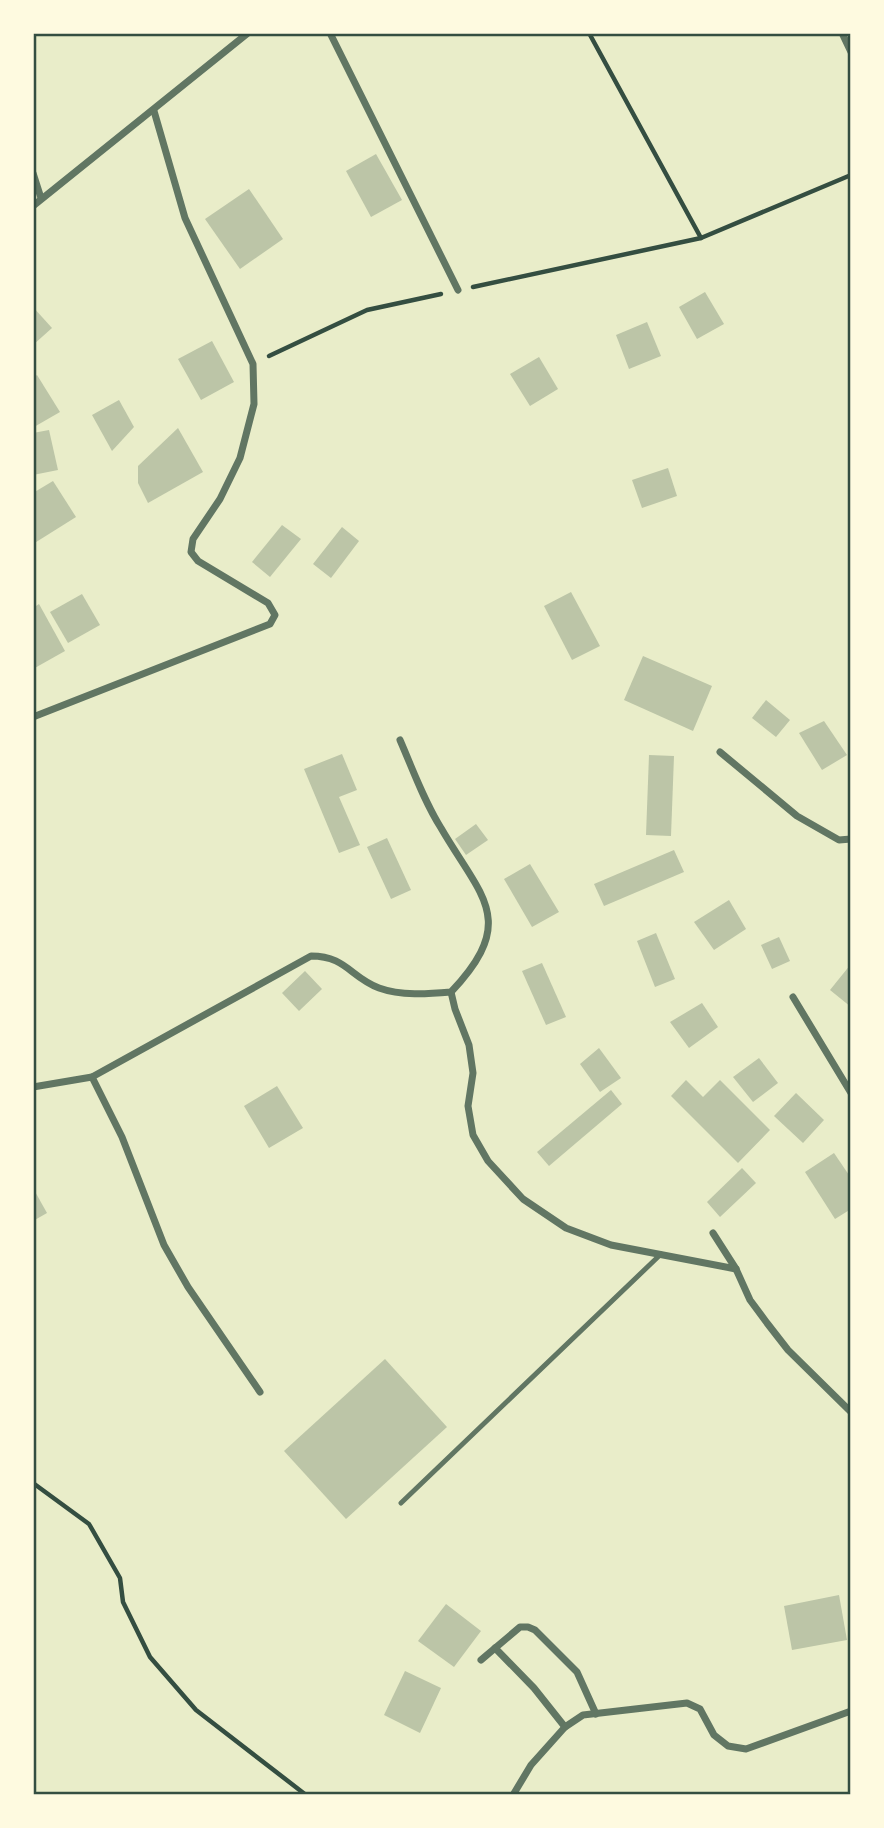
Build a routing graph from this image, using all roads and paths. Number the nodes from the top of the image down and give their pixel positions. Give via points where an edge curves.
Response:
1 (248, 33) edge
2 (330, 33) edge
3 (589, 33) edge
4 (842, 33) edge
5 (851, 52) edge
6 (154, 111) junction
7 (33, 173) edge
8 (851, 175) edge
9 (41, 198) junction
10 (33, 206) edge
11 (701, 238) junction
12 (458, 290) junction
13 (253, 364) junction
14 (33, 717) edge
15 (400, 740) dead end
16 (720, 752) dead end
17 (851, 839) edge
18 (451, 992) junction
19 (793, 997) dead end
20 (92, 1077) junction
21 (33, 1087) edge
22 (851, 1093) edge
23 (713, 1233) dead end
24 (661, 1254) junction
25 (736, 1269) junction
26 (260, 1392) dead end
27 (851, 1412) edge
28 (33, 1483) edge
29 (401, 1503) dead end
30 (495, 1648) junction
31 (481, 1660) dead end
32 (851, 1711) edge
33 (596, 1714) junction
34 (565, 1727) junction
35 (306, 1795) edge
36 (513, 1795) edge

1 - 6 street
2 - 12 street
3 - 11 path
4 - 5 street
6 - 9 street
6 - 13 street via 185,218
7 - 9 street
8 - 11 path
9 - 10 street
11 - 12 path
12 - 13 path via 367,310
13 - 14 street via 254,404 240,458 220,499 193,538 191,552 198,561 268,603 275,615 270,624
15 - 18 street via 438,824 478,884 487,908 488,935 478,958
16 - 17 street via 797,816 839,840
18 - 20 street via 424,995 380,988 339,961 311,956
18 - 24 street via 469,1045 473,1073 468,1106 473,1135 488,1161 523,1199 566,1228 611,1245
19 - 22 street
20 - 21 street
20 - 26 street via 122,1137 163,1245
23 - 25 street
24 - 25 street
24 - 29 lane
25 - 27 street via 750,1300 788,1350
28 - 35 path via 89,1524 120,1578 123,1602 150,1657 196,1710
30 - 31 street
30 - 33 street via 520,1627 536,1630 577,1672
30 - 34 street
32 - 33 street via 746,1749 728,1746 714,1735 700,1709 687,1703
33 - 34 street via 583,1715
34 - 36 street via 531,1765

